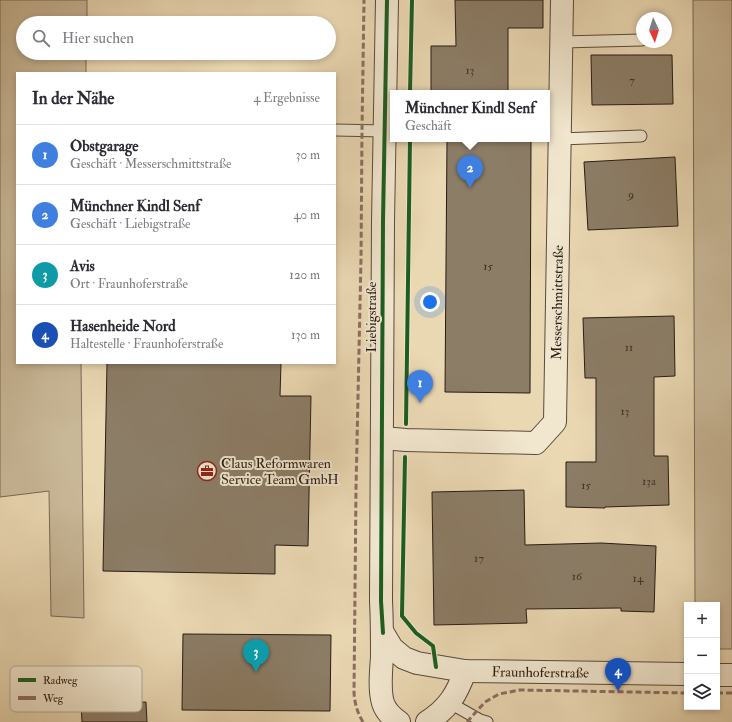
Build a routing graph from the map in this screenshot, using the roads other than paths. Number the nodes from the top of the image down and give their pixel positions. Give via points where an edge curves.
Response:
1 (387, 0) edge
2 (562, 0) edge
3 (636, 40) edge
4 (562, 42) junction
5 (336, 130) edge
6 (385, 131) junction
7 (641, 136) dead end
8 (560, 138) junction
9 (382, 438) junction
10 (382, 633) junction
11 (465, 671) junction
12 (684, 674) edge
13 (720, 675) edge
14 (732, 675) edge
15 (450, 703) junction
16 (399, 722) edge
17 (427, 722) edge
18 (487, 722) edge

1 - 6 street, Liebigstraße
2 - 4 street, Messerschmittstraße
3 - 4 lane
4 - 8 street, Messerschmittstraße
5 - 6 lane
6 - 9 street, Liebigstraße via 382,229
7 - 8 lane
8 - 9 street, Messerschmittstraße via 555,422 536,443
9 - 10 street, Liebigstraße
10 - 11 street, Fraunhoferstraße via 392,648 404,658 417,663
10 - 16 street via 382,703
11 - 12 street, Fraunhoferstraße
11 - 15 street
13 - 14 street
15 - 17 street
15 - 18 lane

